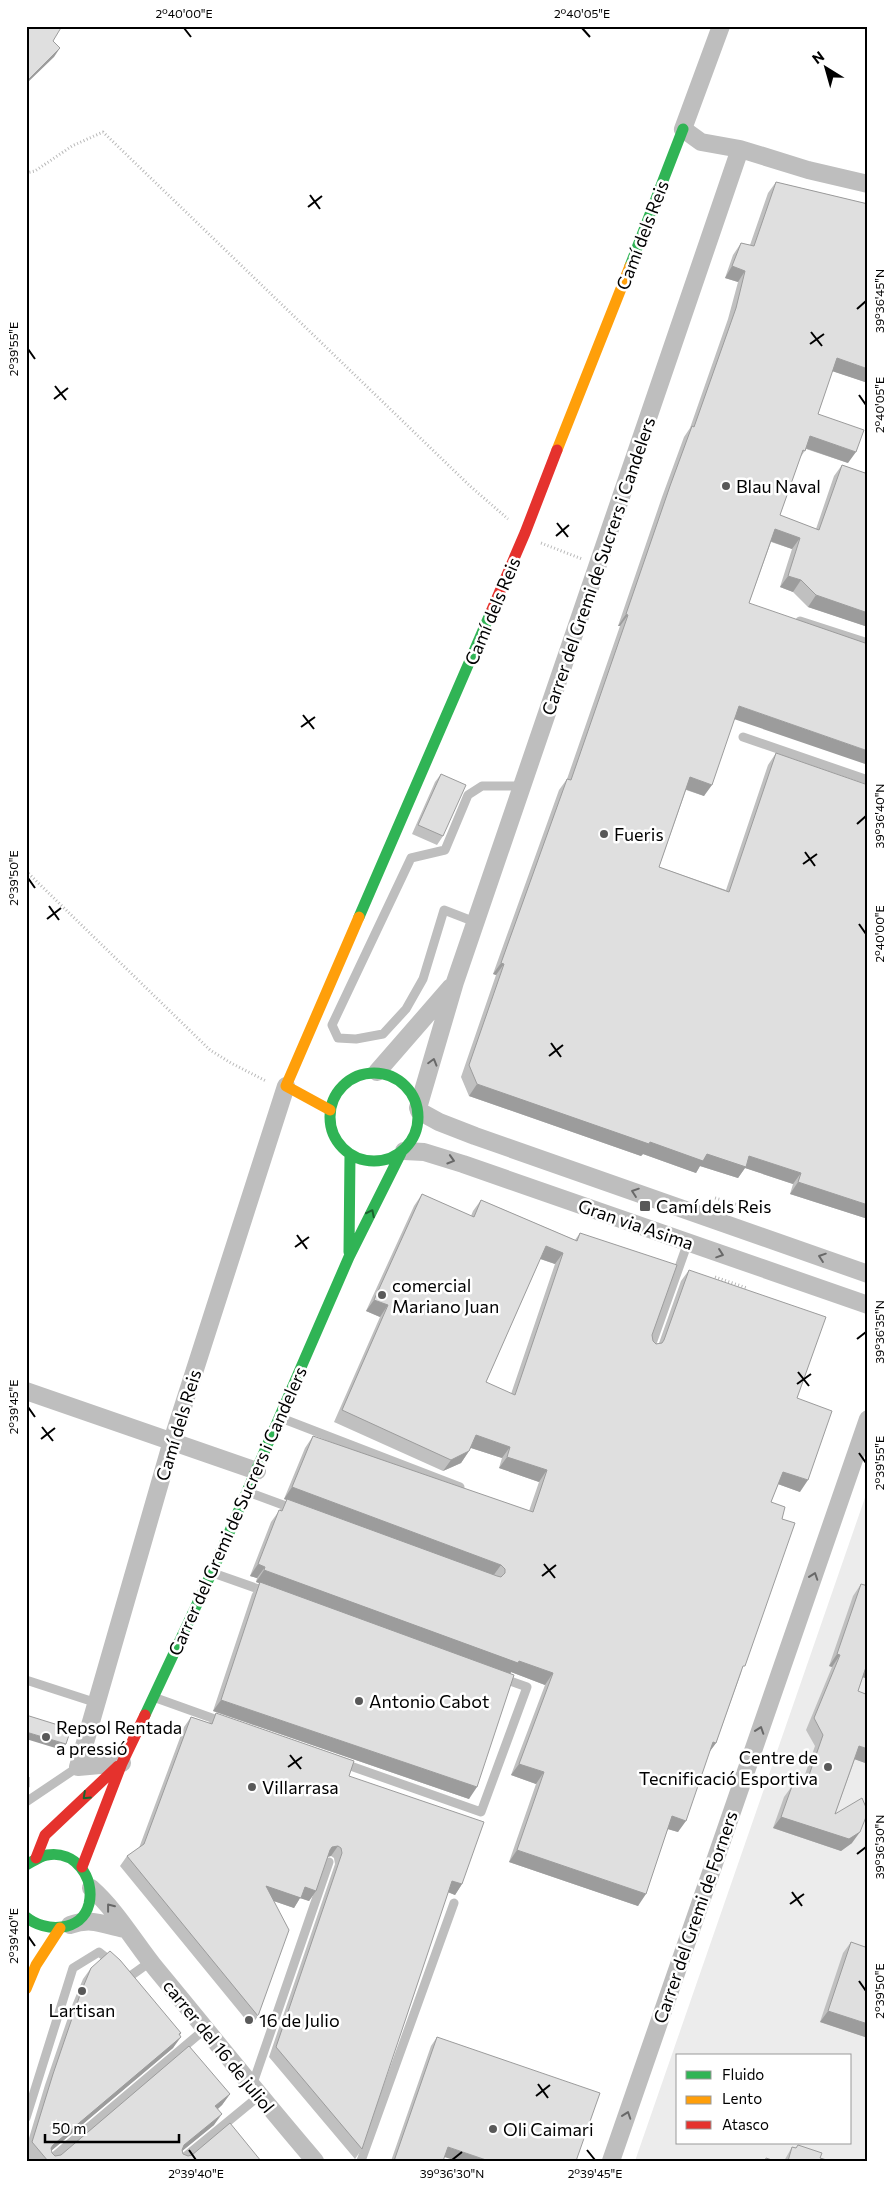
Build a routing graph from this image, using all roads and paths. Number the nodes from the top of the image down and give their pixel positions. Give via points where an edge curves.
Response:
1 (722, 26) edge
2 (683, 129) junction
3 (740, 150) junction
4 (26, 173) edge
5 (868, 184) edge
6 (525, 533) junction
7 (599, 566) junction
8 (800, 621) edge
9 (868, 644) edge
10 (743, 737) dead end
11 (868, 780) edge
12 (524, 786) junction
13 (26, 871) edge
14 (475, 922) junction
15 (455, 982) junction
16 (377, 1072) junction
17 (286, 1086) junction
18 (330, 1110) junction
19 (418, 1110) junction
20 (402, 1152) junction
21 (350, 1154) junction
22 (715, 1198) dead end
23 (746, 1207) dead end
24 (688, 1242) junction
25 (349, 1257) junction
26 (868, 1274) edge
27 (714, 1277) edge
28 (747, 1288) edge
29 (868, 1305) edge
30 (650, 1349) edge
31 (26, 1391) edge
32 (280, 1418) junction
33 (868, 1419) edge
34 (172, 1441) junction
35 (257, 1471) junction
36 (460, 1486) edge
37 (248, 1492) junction
38 (304, 1513) edge
39 (212, 1572) junction
40 (277, 1596) edge
41 (490, 1673) edge
42 (26, 1680) edge
43 (153, 1697) junction
44 (97, 1703) junction
45 (228, 1724) edge
46 (331, 1760) edge
47 (122, 1763) junction
48 (78, 1767) junction
49 (26, 1802) edge
50 (31, 1861) edge
51 (329, 1862) edge
52 (82, 1867) junction
53 (91, 1888) junction
54 (454, 1903) dead end
55 (31, 1926) edge
56 (65, 1927) junction
57 (125, 1929) junction
58 (150, 1962) junction
59 (31, 1963) edge
60 (26, 1989) edge
61 (205, 2029) junction
62 (255, 2091) junction
63 (26, 2118) edge
64 (49, 2161) edge
65 (180, 2161) edge
66 (315, 2161) edge
67 (361, 2161) edge
68 (611, 2161) edge

1 - 2 street, Camí dels Reis
2 - 3 street via 701,142
2 - 6 street, Camí dels Reis
3 - 5 street
3 - 7 street, Carrer del Gremi de Sucrers i Candelers
4 - 6 path via 103,132 470,486
6 - 7 path via 532,539
6 - 17 street, Camí dels Reis
7 - 12 street, Carrer del Gremi de Sucrers i Candelers
8 - 9 lane
10 - 11 lane
12 - 14 street, Carrer del Gremi de Sucrers i Candelers
12 - 14 lane via 482,786 468,795 445,850 410,858 332,1025 338,1038 356,1039 383,1034 406,1009 423,979 444,910
13 - 17 path via 210,1050 264,1081
14 - 15 street, Carrer del Gremi de Sucrers i Candelers
15 - 16 street, Carrer del Gremi de Sucrers i Candelers
19 -> 15 street, Carrer del Gremi de Sucrers i Candelers
16 - 18 street via 352,1079 342,1087
16 - 19 street via 404,1083 413,1094
17 - 18 street
17 - 34 street, Camí dels Reis
18 - 21 street via 334,1135
19 - 20 street via 416,1132
26 -> 19 street, Gran via Asima via 475,1136
20 - 21 street via 376,1162
20 -> 24 street, Gran via Asima via 424,1152 463,1164
25 -> 20 street, Carrer del Gremi de Sucrers i Candelers
21 - 25 street
22 - 23 path
24 -> 29 street, Gran via Asima
24 - 30 lane
25 - 32 street, Carrer del Gremi de Sucrers i Candelers
27 - 28 path
31 - 34 street
32 - 35 street, Carrer del Gremi de Sucrers i Candelers
32 - 36 lane
68 -> 33 street, Carrer del Gremi de Forners
34 - 35 street
34 - 44 street, Camí dels Reis
35 - 37 street, Carrer del Gremi de Sucrers i Candelers
37 - 38 lane
37 - 39 street, Carrer del Gremi de Sucrers i Candelers
39 - 40 lane
39 - 43 street, Carrer del Gremi de Sucrers i Candelers
41 - 46 lane via 527,1687 481,1812
42 - 44 lane
43 - 45 lane
43 - 47 street, Carrer del Gremi de Sucrers i Candelers
44 - 48 street, Camí dels Reis
47 - 48 street
47 -> 50 street, Carrer del Gremi de Sucrers i Candelers via 45,1835
47 - 52 street, Carrer del Gremi de Sucrers i Candelers
48 - 49 lane
50 - 52 street via 48,1854 60,1854
51 - 62 lane
52 - 53 street
53 - 56 street via 86,1910
57 -> 53 street, carrer del 16 de juliol
54 - 67 lane
55 - 56 street
55 - 59 street
56 - 57 street via 93,1920
56 - 59 street
57 - 58 street, carrer del 16 de juliol
58 - 61 street, carrer del 16 de juliol
58 - 63 lane via 129,1977 99,1952 73,1968
59 - 60 street
61 - 62 street, carrer del 16 de juliol
61 - 64 lane
62 - 65 lane
62 - 66 street, carrer del 16 de juliol

